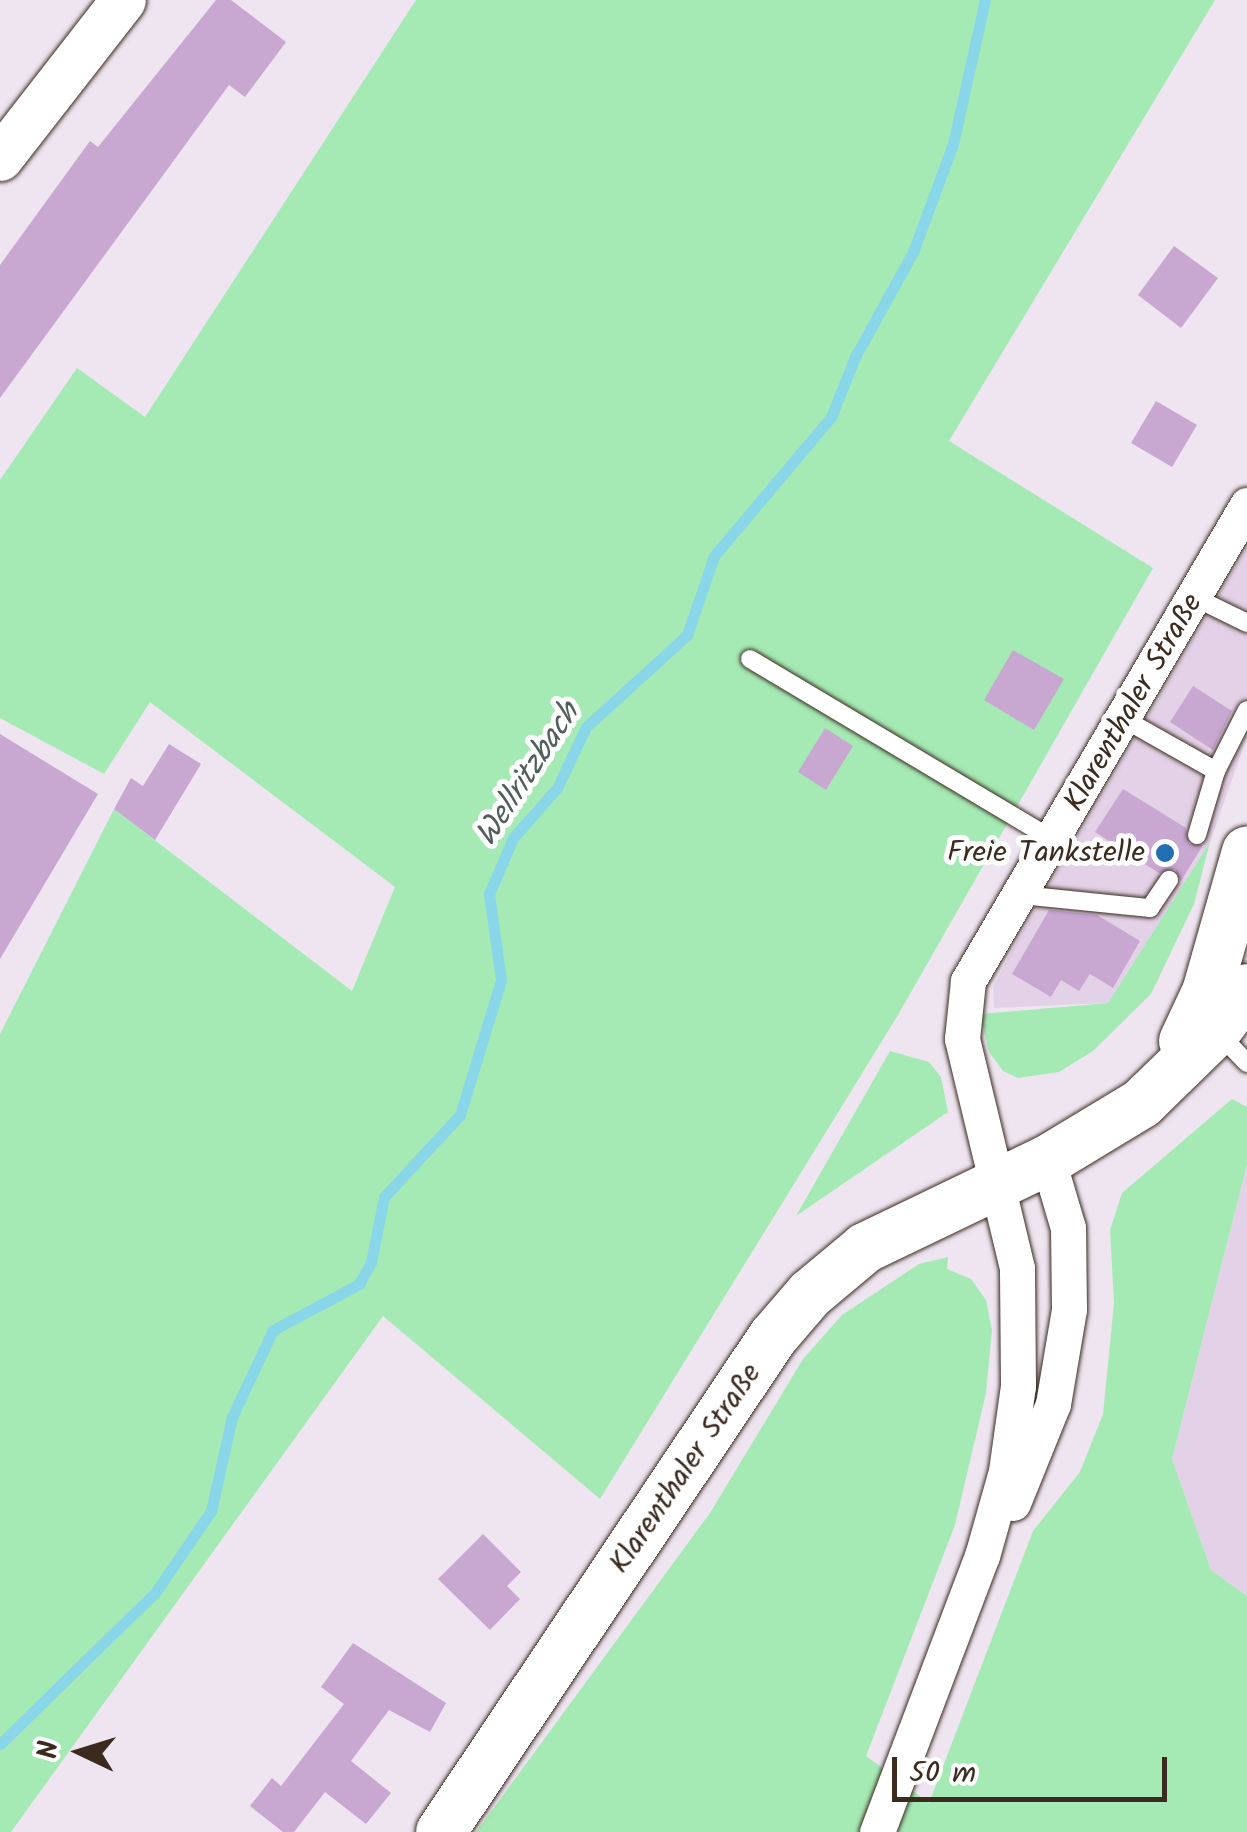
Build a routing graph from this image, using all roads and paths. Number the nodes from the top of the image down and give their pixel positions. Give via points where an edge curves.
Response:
1 (123, 0) edge
2 (0, 158) edge
3 (1247, 505) edge
4 (1194, 597) junction
5 (1247, 623) edge
6 (750, 659) dead end
7 (1247, 710) edge
8 (1124, 719) junction
9 (1216, 770) junction
10 (1197, 835) dead end
11 (1054, 841) junction
12 (1247, 852) edge
13 (1169, 880) dead end
14 (1020, 895) junction
15 (1247, 989) edge
16 (1232, 1047) edge
17 (1142, 1103) junction
18 (1048, 1160) junction
19 (1001, 1180) junction
20 (982, 1556) junction
21 (441, 1832) edge
22 (877, 1832) edge

1 - 2 street
3 - 4 street, Klarenthaler Straße
4 - 5 lane
4 - 8 street, Klarenthaler Straße
6 - 11 lane
7 - 9 lane
8 - 9 lane
8 - 11 street, Klarenthaler Straße
9 - 10 lane
11 - 14 street, Klarenthaler Straße
12 - 17 main road, Klarenthaler Straße via 1207,992
13 - 14 lane via 1150,908
14 - 19 street, Klarenthaler Straße via 968,981 964,1001 964,1049
15 - 16 main road, Klarenthaler Straße
16 - 17 main road, Klarenthaler Straße
17 - 18 main road, Klarenthaler Straße
18 - 19 main road, Klarenthaler Straße
18 - 20 street via 1068,1228 1064,1357 1039,1450
19 - 20 street via 1017,1268 1020,1354 1006,1471
19 - 21 main road, Klarenthaler Straße via 852,1256 810,1294 773,1338
20 - 22 street

